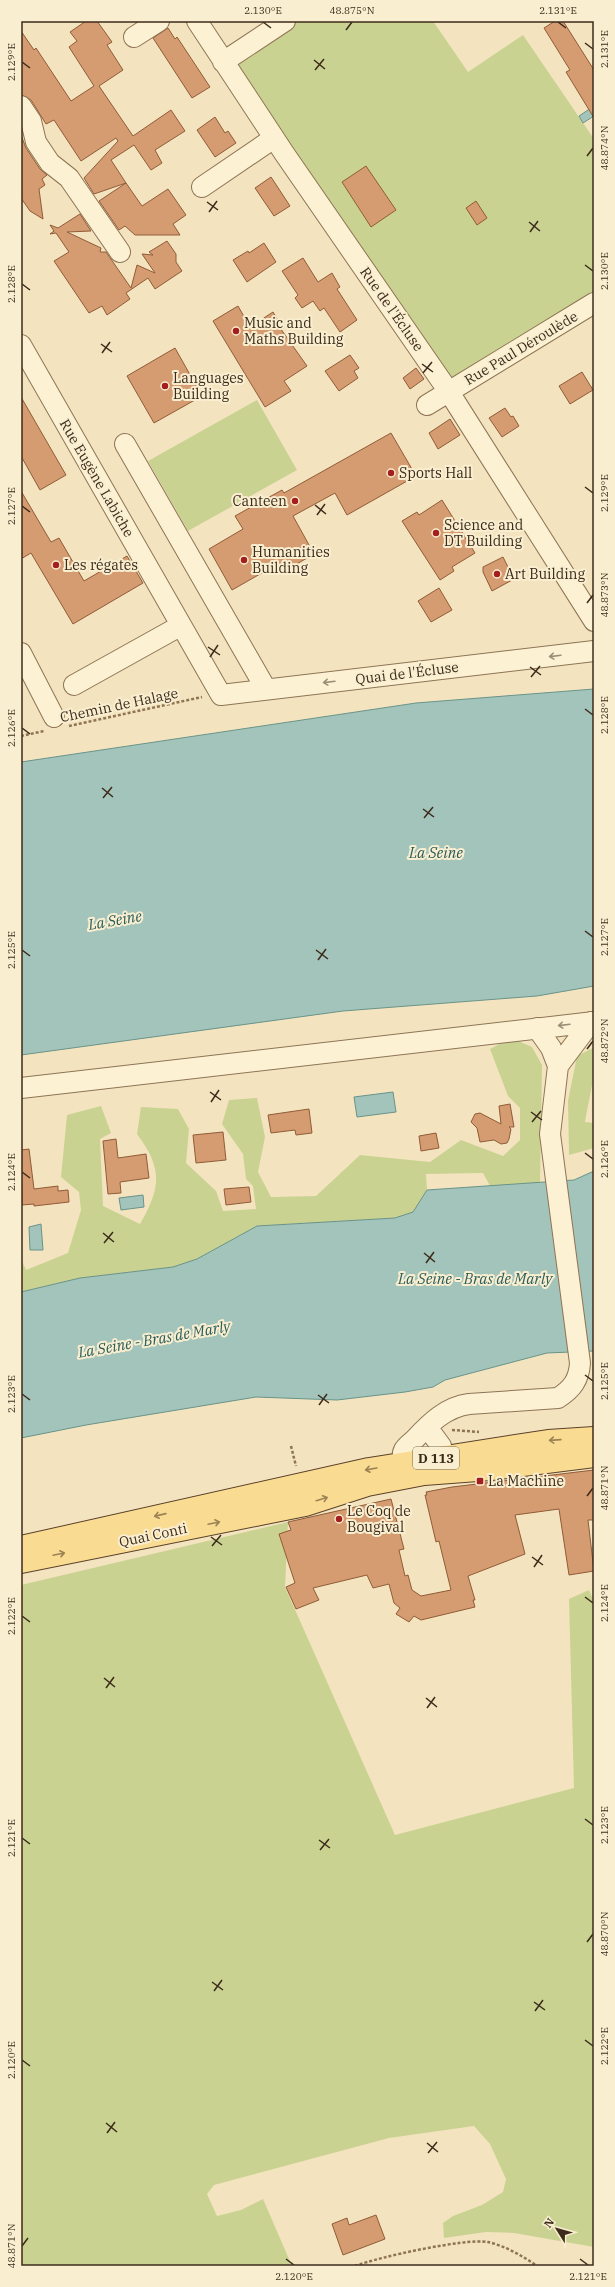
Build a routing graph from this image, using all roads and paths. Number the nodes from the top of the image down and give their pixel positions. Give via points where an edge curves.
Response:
1 (158, 21) edge
2 (197, 21) edge
3 (285, 21) edge
4 (134, 37) dead end
5 (223, 62) junction
6 (21, 106) edge
7 (274, 138) junction
8 (202, 187) dead end
9 (120, 252) dead end
10 (594, 303) edge
11 (21, 345) edge
12 (449, 392) junction
13 (427, 405) dead end
14 (125, 444) dead end
15 (594, 621) edge
16 (180, 626) junction
17 (594, 651) edge
18 (21, 653) edge
19 (74, 685) dead end
20 (266, 689) junction
21 (221, 695) junction
22 (57, 725) junction
23 (21, 736) edge
24 (593, 1022) edge
25 (537, 1028) junction
26 (558, 1066) junction
27 (21, 1088) edge
28 (451, 1424) dead end
29 (427, 1427) junction
30 (486, 1432) dead end
31 (594, 1438) edge
32 (291, 1446) dead end
33 (594, 1456) edge
34 (445, 1464) junction
35 (296, 1467) dead end
36 (404, 1471) junction
37 (21, 1547) edge
38 (21, 1562) edge
39 (355, 2266) edge
40 (537, 2266) edge

1 - 4 street
2 - 5 street, Rue de l'Écluse
3 - 5 street
5 - 7 street, Rue de l'Écluse
6 - 9 street via 31,120 36,142 50,163 69,178
7 - 8 street
7 - 12 street, Rue de l'Écluse
10 - 12 street, Rue Paul Déroulède
11 - 16 street, Rue Eugène Labiche
12 - 13 street, Rue Paul Déroulède
12 - 15 street, Rue de l'Écluse
14 - 20 street
16 - 19 street
16 - 21 street, Rue Eugène Labiche
17 -> 20 street, Quai de l'Écluse
18 - 22 street
20 - 21 street, Quai de l'Écluse
21 - 22 path, Chemin de Halage
22 - 23 path, Chemin de Halage
24 -> 25 street
24 - 26 street
25 - 26 street via 551,1048
25 - 27 street
26 - 29 street via 550,1134 580,1363 576,1382 568,1392 558,1398 458,1405
28 - 30 path via 448,1429
29 - 34 street via 441,1446
29 - 36 street via 404,1450
31 -> 34 main road, D 113 via 548,1441
32 - 35 path
33 - 34 main road, D 113 via 491,1469
34 - 36 main road, D 113
36 -> 37 main road, Quai Conti / D 113 via 280,1488
38 -> 36 main road, Quai Conti / D 113 via 305,1505
39 - 40 path via 468,2241 488,2242 512,2251

